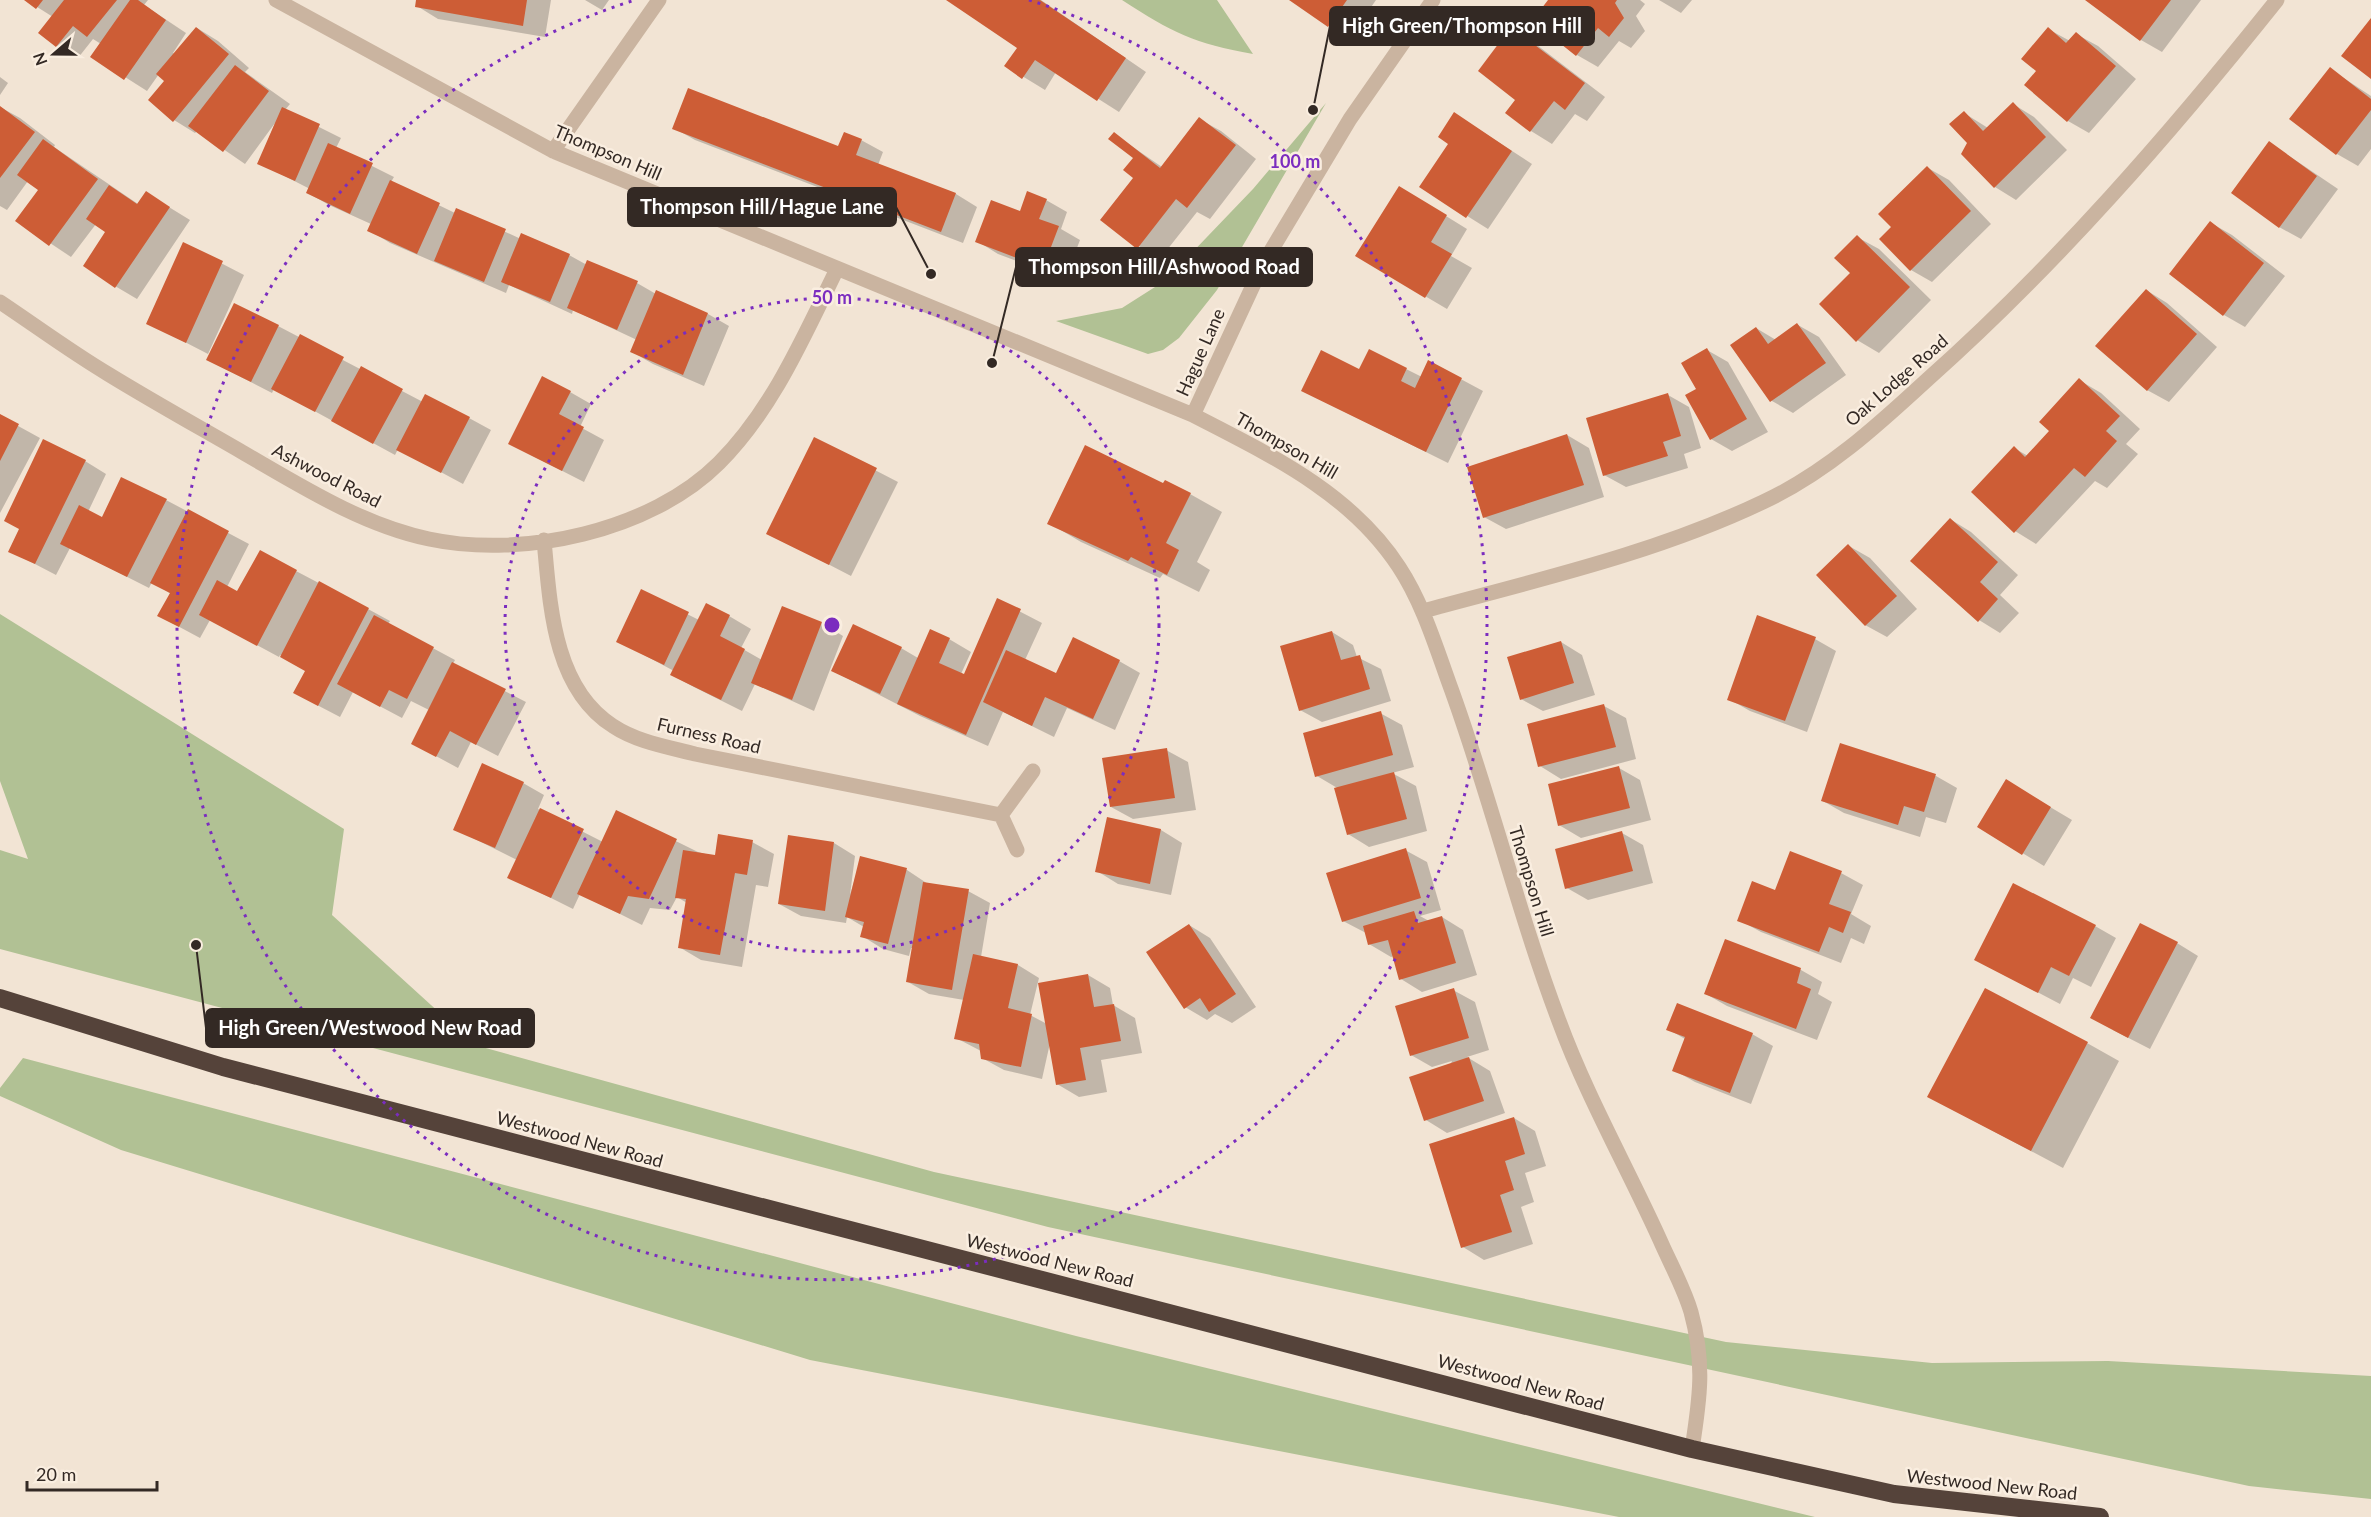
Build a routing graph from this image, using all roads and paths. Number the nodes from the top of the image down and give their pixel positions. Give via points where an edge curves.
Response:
1 (276, 0) edge
2 (659, 0) edge
3 (1433, 0) edge
4 (2277, 0) edge
5 (553, 151) junction
6 (837, 269) junction
7 (0, 302) edge
8 (1193, 416) junction
9 (544, 540) junction
10 (1423, 611) junction
11 (1033, 771) dead end
12 (1001, 815) junction
13 (1017, 850) dead end
14 (0, 998) edge
15 (1692, 1449) junction
16 (2100, 1517) edge

1 - 5 street, Thompson Hill
2 - 5 street
3 - 8 street, Hague Lane via 1350,119 1263,264
4 - 10 street, Oak Lodge Road via 2122,183 2035,277 1869,433 1818,470 1766,501 1704,527 1615,558
5 - 6 street, Thompson Hill
6 - 8 street, Thompson Hill
6 - 9 street, Ashwood Road via 788,368 719,463 677,496 627,521 585,536
7 - 9 street, Ashwood Road via 117,380 316,495 376,522 429,539 474,544
8 - 10 street, Thompson Hill via 1274,457 1334,495 1375,534
9 - 12 street, Furness Road via 550,596 564,662 592,709 614,727 646,741 695,754
10 - 15 street, Thompson Hill via 1467,732 1532,947 1560,1024 1599,1117 1690,1308 1701,1356
11 - 12 street
12 - 13 street
14 - 15 highway, Westwood New Road via 223,1066
15 - 16 highway, Westwood New Road via 1894,1494

